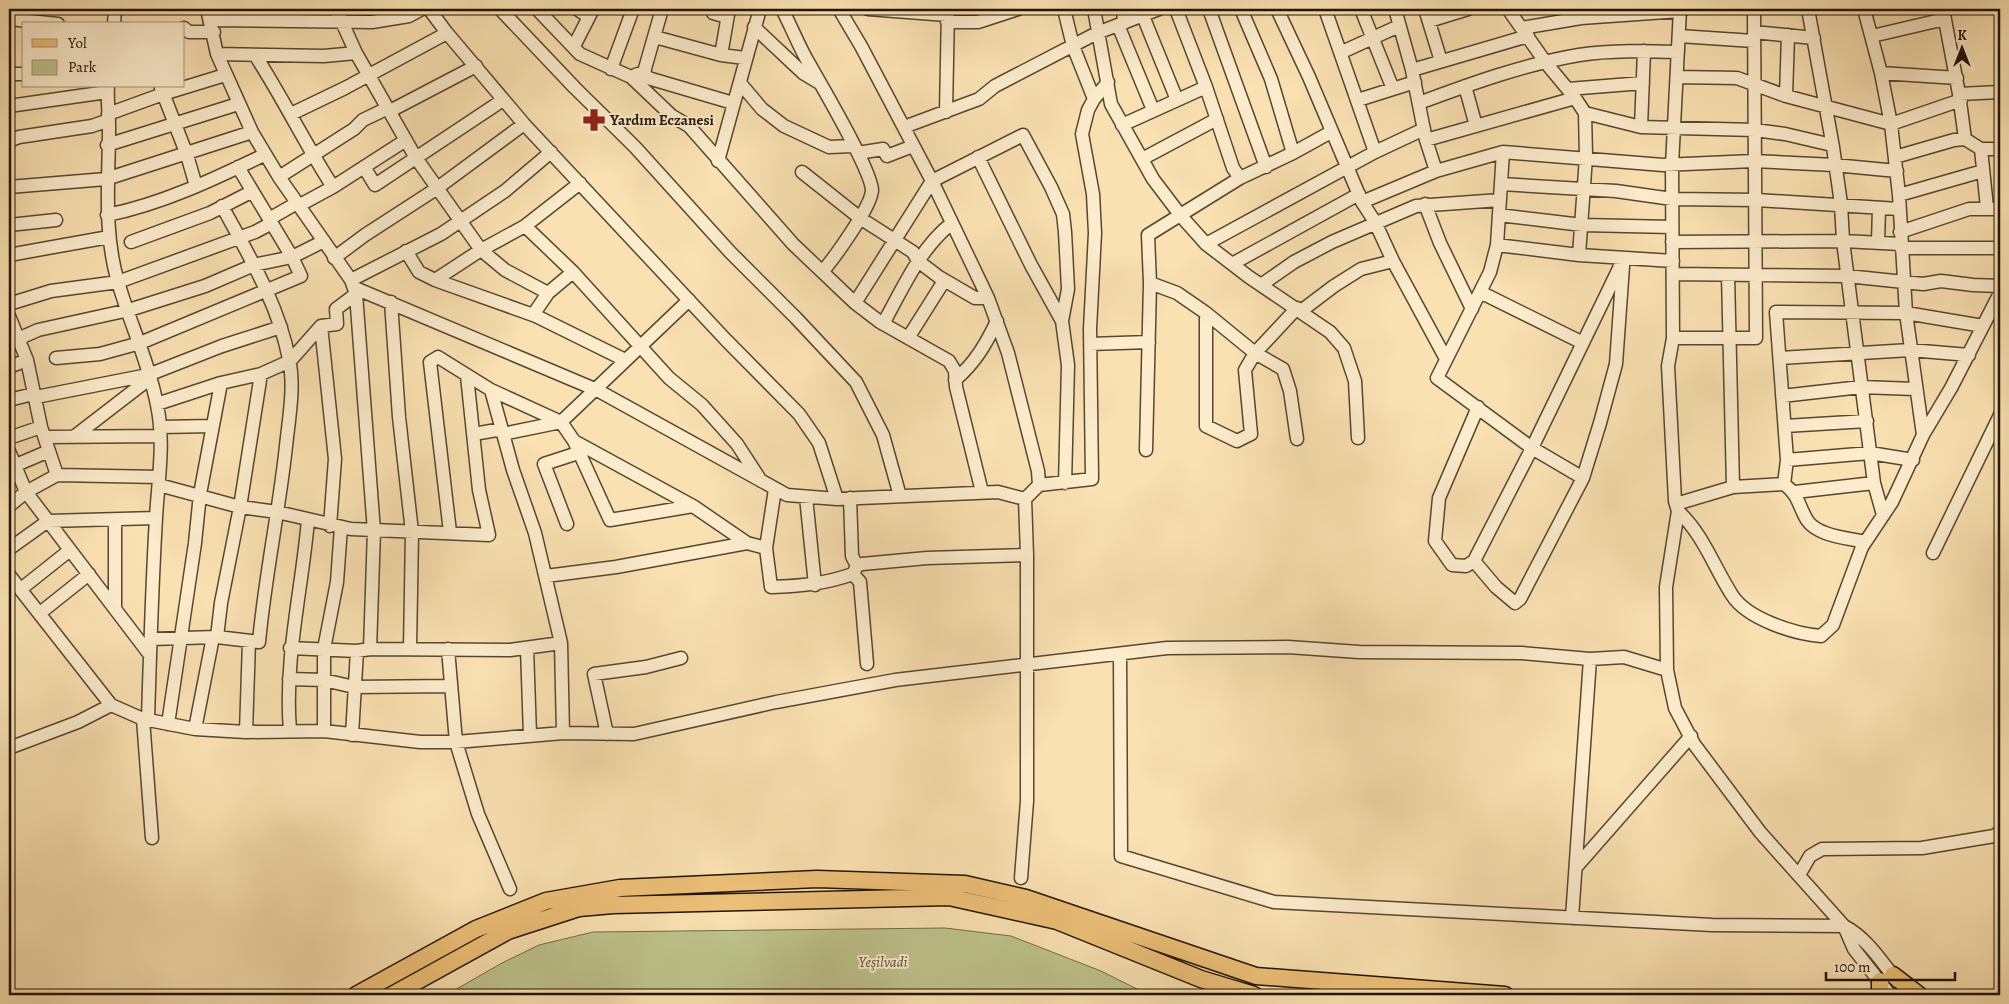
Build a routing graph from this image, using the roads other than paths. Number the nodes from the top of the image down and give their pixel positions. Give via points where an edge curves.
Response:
1 (115, 9) edge
2 (336, 9) edge
3 (422, 9) edge
4 (429, 9) edge
5 (500, 9) edge
6 (577, 9) edge
7 (633, 9) edge
8 (662, 9) edge
9 (711, 9) edge
10 (760, 9) edge
11 (782, 9) edge
12 (839, 9) edge
13 (868, 9) edge
14 (877, 9) edge
15 (1018, 9) edge
16 (1064, 9) edge
17 (1094, 9) edge
18 (1123, 9) edge
19 (1158, 9) edge
20 (1176, 9) edge
21 (1209, 9) edge
22 (1241, 9) edge
23 (1277, 9) edge
24 (1325, 9) edge
25 (1360, 9) edge
26 (1395, 9) edge
27 (1425, 9) edge
28 (1508, 9) edge
29 (1754, 9) edge
30 (1808, 9) edge
31 (1864, 9) edge
32 (541, 10) edge
33 (1462, 10) edge
34 (1681, 10) edge
35 (591, 13) edge
36 (728, 13) edge
37 (1944, 14) edge
38 (947, 15) edge
39 (1143, 16) junction
40 (9, 19) edge
41 (211, 20) edge
42 (1429, 21) junction
43 (38, 22) edge
44 (114, 22) edge
45 (343, 23) junction
46 (1121, 24) junction
47 (1399, 26) junction
48 (754, 27) junction
49 (185, 29) edge
50 (1525, 32) junction
51 (446, 33) junction
52 (1097, 34) junction
53 (1788, 35) junction
54 (1679, 36) junction
55 (1754, 36) junction
56 (1872, 36) junction
57 (655, 37) junction
58 (1370, 37) junction
59 (1814, 38) junction
60 (574, 46) junction
61 (1073, 46) junction
62 (1644, 50) junction
63 (1342, 52) junction
64 (1678, 52) junction
65 (356, 53) junction
66 (217, 54) junction
67 (255, 55) junction
68 (722, 55) junction
69 (745, 58) junction
70 (1441, 61) junction
71 (1546, 63) junction
72 (476, 66) junction
73 (611, 69) junction
74 (644, 72) junction
75 (1881, 73) junction
76 (9, 74) edge
77 (22, 74) edge
78 (225, 75) junction
79 (368, 76) junction
80 (1414, 76) junction
81 (631, 77) junction
82 (1678, 78) junction
83 (1957, 78) junction
84 (1108, 82) junction
85 (740, 83) junction
86 (820, 83) junction
87 (1643, 83) junction
88 (185, 85) edge
89 (1754, 85) junction
90 (1465, 86) junction
91 (1206, 87) junction
92 (108, 89) edge
93 (1393, 89) junction
94 (162, 90) edge
95 (2000, 92) edge
96 (1572, 94) junction
97 (1786, 96) junction
98 (1960, 97) junction
99 (1094, 99) junction
100 (503, 100) junction
101 (1177, 100) junction
102 (1358, 100) junction
103 (733, 103) junction
104 (1419, 103) junction
105 (238, 104) junction
106 (9, 106) edge
107 (1826, 108) junction
108 (389, 110) junction
109 (1153, 110) junction
110 (946, 112) junction
111 (1585, 113) junction
112 (291, 114) junction
113 (109, 117) junction
114 (1217, 119) junction
115 (175, 124) junction
116 (524, 124) junction
117 (1891, 124) junction
118 (1122, 125) junction
119 (1476, 126) junction
120 (904, 127) junction
121 (1641, 127) junction
122 (1675, 128) junction
123 (1755, 130) junction
124 (252, 132) junction
125 (1331, 132) junction
126 (1425, 134) junction
127 (1965, 139) junction
128 (406, 140) junction
129 (9, 141) edge
130 (107, 145) junction
131 (1832, 145) junction
132 (913, 146) junction
133 (855, 149) junction
134 (1981, 149) junction
135 (2000, 150) edge
136 (550, 152) junction
137 (1375, 152) junction
138 (1503, 152) junction
139 (1293, 153) junction
140 (187, 154) junction
141 (264, 155) junction
142 (313, 156) junction
143 (1895, 156) junction
144 (978, 157) junction
145 (1586, 157) junction
146 (416, 158) junction
147 (1142, 159) junction
148 (718, 161) junction
149 (1754, 161) junction
150 (1672, 165) junction
151 (1834, 165) junction
152 (364, 167) junction
153 (1266, 167) junction
154 (1347, 167) junction
155 (238, 168) junction
156 (1436, 171) junction
157 (1897, 171) junction
158 (802, 172) dead end
159 (1984, 172) junction
160 (279, 177) junction
161 (1240, 178) junction
162 (106, 179) junction
163 (932, 181) junction
164 (580, 183) junction
165 (1501, 184) junction
166 (196, 186) junction
167 (9, 187) edge
168 (333, 187) junction
169 (436, 189) junction
170 (1584, 189) junction
171 (251, 192) junction
172 (1899, 195) junction
173 (1361, 198) junction
174 (1672, 199) junction
175 (1500, 200) junction
176 (1757, 200) junction
177 (1425, 204) junction
178 (1841, 204) junction
179 (297, 205) junction
180 (222, 206) junction
181 (1879, 208) junction
182 (1994, 208) edge
183 (1899, 209) junction
184 (107, 215) junction
185 (1499, 215) junction
186 (1181, 216) junction
187 (860, 218) junction
188 (56, 220) dead end
189 (461, 220) junction
190 (271, 221) junction
191 (1376, 222) junction
192 (952, 223) junction
193 (9, 225) edge
194 (1582, 225) junction
195 (525, 226) junction
196 (1672, 227) junction
197 (110, 237) junction
198 (239, 238) junction
199 (894, 239) junction
200 (1842, 240) junction
201 (324, 241) junction
202 (1756, 241) junction
203 (1901, 241) junction
204 (131, 242) dead end
205 (1672, 242) junction
206 (1878, 243) junction
207 (1206, 244) junction
208 (1497, 245) junction
209 (2000, 248) edge
210 (406, 250) junction
211 (481, 250) junction
212 (9, 255) edge
213 (1579, 255) junction
214 (292, 257) junction
215 (334, 258) junction
216 (1624, 258) junction
217 (918, 261) junction
218 (1393, 261) junction
219 (1673, 261) junction
220 (1232, 264) junction
221 (254, 265) junction
222 (823, 271) junction
223 (573, 272) junction
224 (1674, 274) junction
225 (1728, 275) junction
226 (1757, 275) junction
227 (1847, 276) junction
228 (435, 280) junction
229 (944, 280) junction
230 (1904, 281) junction
231 (118, 282) junction
232 (1150, 283) junction
233 (1261, 285) junction
234 (2000, 286) edge
235 (354, 288) junction
236 (268, 292) junction
237 (1480, 292) junction
238 (548, 293) junction
239 (2000, 293) edge
240 (988, 298) junction
241 (689, 300) junction
242 (390, 302) junction
243 (855, 303) junction
244 (9, 304) edge
245 (1472, 309) junction
246 (128, 310) junction
247 (1299, 310) junction
248 (1852, 311) junction
249 (1906, 312) junction
250 (1206, 313) junction
251 (533, 315) junction
252 (1991, 320) edge
253 (997, 321) junction
254 (1062, 321) junction
255 (11, 324) edge
256 (882, 324) junction
257 (321, 326) junction
258 (281, 327) junction
259 (908, 338) junction
260 (1673, 338) junction
261 (18, 339) junction
262 (1731, 340) junction
263 (140, 342) junction
264 (1149, 342) junction
265 (1582, 343) junction
266 (1090, 344) junction
267 (639, 345) junction
268 (1910, 350) junction
269 (1857, 352) junction
270 (1256, 353) junction
271 (1969, 355) junction
272 (56, 358) dead end
273 (1780, 358) junction
274 (1446, 359) junction
275 (27, 360) junction
276 (625, 360) junction
277 (290, 361) junction
278 (9, 368) edge
279 (261, 374) junction
280 (467, 376) junction
281 (149, 377) junction
282 (956, 380) junction
283 (221, 383) junction
284 (1861, 387) junction
285 (1915, 389) junction
286 (491, 390) junction
287 (597, 390) junction
288 (35, 396) junction
289 (1782, 396) junction
290 (9, 400) edge
291 (157, 404) junction
292 (1478, 407) junction
293 (2000, 415) edge
294 (1867, 421) junction
295 (561, 422) junction
296 (213, 426) junction
297 (1785, 426) junction
298 (44, 432) junction
299 (160, 432) junction
300 (502, 432) junction
301 (474, 434) junction
302 (1923, 435) junction
303 (75, 436) junction
304 (9, 438) edge
305 (1358, 438) dead end
306 (1296, 439) dead end
307 (576, 447) junction
308 (1532, 448) junction
309 (1146, 450) dead end
310 (9, 451) edge
311 (49, 451) junction
312 (1870, 453) junction
313 (1787, 460) junction
314 (1913, 460) junction
315 (12, 466) edge
316 (57, 474) junction
317 (1582, 478) junction
318 (159, 481) junction
319 (761, 481) junction
320 (1065, 483) junction
321 (1874, 483) junction
322 (1039, 486) junction
323 (1733, 487) junction
324 (1790, 488) junction
325 (775, 489) junction
326 (26, 492) junction
327 (982, 492) junction
328 (200, 494) junction
329 (900, 496) junction
330 (806, 497) junction
331 (844, 498) junction
332 (1025, 499) junction
333 (9, 506) edge
334 (693, 506) junction
335 (240, 507) junction
336 (1677, 508) junction
337 (277, 512) junction
338 (1883, 515) junction
339 (156, 518) junction
340 (115, 520) junction
341 (308, 520) junction
342 (48, 521) junction
343 (567, 524) dead end
344 (336, 527) junction
345 (374, 531) junction
346 (412, 532) junction
347 (450, 532) junction
348 (1865, 542) junction
349 (747, 543) junction
350 (766, 548) junction
351 (9, 550) edge
352 (70, 550) junction
353 (1933, 553) dead end
354 (1027, 555) junction
355 (1474, 561) junction
356 (855, 570) junction
357 (89, 574) junction
358 (9, 575) edge
359 (546, 576) junction
360 (815, 585) junction
361 (20, 589) junction
362 (115, 609) junction
363 (40, 614) junction
364 (215, 637) junction
365 (151, 639) junction
366 (182, 639) junction
367 (249, 641) junction
368 (561, 644) junction
369 (290, 648) junction
370 (527, 648) junction
371 (324, 649) junction
372 (410, 649) junction
373 (448, 649) junction
374 (364, 650) junction
375 (1120, 654) junction
376 (150, 655) junction
377 (680, 658) dead end
378 (1590, 659) junction
379 (867, 664) dead end
380 (1027, 664) junction
381 (1666, 670) junction
382 (289, 679) junction
383 (324, 680) junction
384 (451, 686) junction
385 (354, 687) junction
386 (111, 705) junction
387 (146, 719) junction
388 (168, 724) junction
389 (195, 728) junction
390 (290, 731) junction
391 (324, 731) junction
392 (246, 732) junction
393 (563, 733) junction
394 (607, 734) junction
395 (352, 735) junction
396 (530, 735) junction
397 (1691, 736) junction
398 (456, 742) junction
399 (9, 748) edge
400 (2000, 832) edge
401 (152, 838) dead end
402 (1576, 866) junction
403 (1799, 875) junction
404 (1021, 878) dead end
405 (510, 889) dead end
406 (1572, 918) junction
407 (1844, 926) junction
408 (1884, 984) edge
409 (356, 995) edge
410 (392, 995) edge
411 (1254, 995) edge
412 (1504, 995) edge
413 (1890, 995) edge
414 (1908, 995) edge
415 (1920, 995) edge

1 - 44 street
2 - 45 street
3 - 45 street via 398,18
4 - 51 street
5 - 329 street via 856,382 883,435
6 - 35 street
7 - 73 street
8 - 57 street
9 - 36 street via 713,13
10 - 48 street
11 - 86 street
12 - 120 street
13 - 14 street
14 - 38 street
15 - 38 street via 978,22
16 - 61 street
17 - 52 street
18 - 46 street
19 - 39 street
20 - 91 street
21 - 153 street
22 - 139 street via 1271,79
23 - 125 street
24 - 63 street
25 - 58 street
26 - 47 street
27 - 42 street
28 - 50 street
29 - 55 street
30 - 59 street
31 - 56 street
32 - 60 street
33 - 42 street
34 - 50 street via 1581,18
34 - 54 street
35 - 60 street
36 - 68 street
37 - 56 street
37 - 83 street
38 - 110 street
39 - 46 street
39 - 101 street
40 - 43 street
41 - 45 street
41 - 49 street via 189,32
41 - 66 street
42 - 70 street
45 - 65 street
46 - 52 street
46 - 109 street
47 - 58 street
47 - 80 street
48 - 69 street
48 - 86 street via 803,73
50 - 70 street
50 - 71 street
51 - 72 street
51 - 79 street
52 - 61 street
52 - 84 street
53 - 55 street
53 - 59 street
53 - 97 street
54 - 55 street
54 - 64 street
55 - 89 street
56 - 75 street
57 - 68 street
57 - 74 street
58 - 63 street
58 - 93 street
59 - 107 street
60 - 73 street via 580,54
61 - 99 street
61 - 110 street via 995,86 979,99
62 - 64 street
62 - 71 street via 1580,55
62 - 87 street
63 - 102 street
64 - 82 street
65 - 67 street
65 - 79 street
66 - 67 street
66 - 78 street
67 - 112 street
68 - 69 street
69 - 85 street
70 - 80 street
71 - 90 street
71 - 96 street
72 - 100 street
72 - 108 street
73 - 81 street
74 - 81 street
74 - 103 street via 648,78
75 - 83 street
75 - 117 street
76 - 77 street
78 - 88 street
78 - 105 street
79 - 108 street
79 - 112 street
80 - 93 street
80 - 104 street
81 - 148 street via 672,116 689,126
82 - 89 street via 1737,78
82 - 122 street
83 - 98 street
84 - 99 street
84 - 118 street via 1111,104
85 - 103 street
85 - 133 street via 762,109 784,126 829,146
86 - 133 street
87 - 96 street
87 - 121 street
89 - 97 street
89 - 123 street
90 - 104 street
90 - 119 street
91 - 101 street
91 - 114 street
92 - 106 street
92 - 113 street
93 - 102 street
94 - 113 street
94 - 115 street
95 - 98 street
96 - 111 street
96 - 119 street
97 - 107 street
98 - 117 street
98 - 127 street
99 - 266 street via 1082,134 1093,194 1095,233
100 - 116 street
100 - 146 street
101 - 109 street
102 - 137 street
103 - 148 street
104 - 126 street
105 - 115 street
105 - 124 street
107 - 117 street
107 - 131 street
108 - 128 street
108 - 142 street via 363,120
109 - 118 street
110 - 120 street
111 - 121 street
111 - 145 street
112 - 142 street
113 - 129 street via 92,126
113 - 130 street
114 - 147 street
114 - 161 street via 1233,168
115 - 130 street
115 - 140 street
116 - 136 street
116 - 169 street
117 - 143 street
118 - 147 street
119 - 126 street
120 - 132 street
121 - 122 street
122 - 123 street
122 - 150 street
123 - 131 street
123 - 149 street
124 - 140 street
124 - 141 street
125 - 139 street
125 - 154 street
126 - 137 street
126 - 156 street
127 - 134 street
127 - 143 street
128 - 146 street
128 - 152 street
130 - 162 street
131 - 151 street
132 - 133 street via 887,156 883,149
132 - 163 street
133 - 187 street via 872,192
134 - 135 street
134 - 159 street
136 - 164 street
136 - 189 street via 505,191
137 - 154 street
138 - 145 street
138 - 156 street
138 - 165 street
139 - 153 street
140 - 162 street
140 - 166 street
141 - 155 street
141 - 160 street
142 - 160 street
142 - 168 street
143 - 157 street
144 - 163 street
144 - 254 street
144 - 254 street via 1023,135 1051,187 1065,232 1068,289
145 - 150 street
145 - 170 street
146 - 152 street via 375,185
146 - 169 street
147 - 186 street
148 - 222 street via 793,244
149 - 150 street
149 - 151 street
149 - 176 street
150 - 174 street
151 - 157 street
151 - 178 street
152 - 168 street
153 - 161 street
154 - 173 street
154 - 207 street
155 - 166 street
155 - 171 street
156 - 173 street
157 - 172 street
158 - 187 street
159 - 172 street
159 - 182 street
160 - 179 street
161 - 186 street
162 - 167 street
162 - 184 street
163 - 192 street
163 - 199 street
164 - 195 street
164 - 241 street
165 - 170 street
165 - 175 street
166 - 184 street via 139,208
168 - 179 street
169 - 189 street
169 - 215 street
170 - 174 street
170 - 194 street
171 - 180 street
171 - 190 street
172 - 183 street
173 - 191 street
173 - 220 street
174 - 176 street
174 - 196 street
175 - 177 street
175 - 185 street
176 - 178 street
176 - 202 street
177 - 191 street
177 - 245 street
178 - 181 street
178 - 200 street
179 - 190 street
179 - 201 street
180 - 198 street
180 - 204 street
181 - 183 street
181 - 206 street
182 - 203 street via 1969,209
183 - 203 street
184 - 197 street
185 - 194 street
185 - 208 street
186 - 207 street
186 - 232 street via 1148,235
187 - 199 street
187 - 222 street
188 - 193 street
189 - 210 street via 442,234
189 - 211 street
190 - 198 street
190 - 214 street
191 - 218 street
191 - 233 street via 1294,262
192 - 217 street via 937,234
192 - 240 street
194 - 196 street
194 - 213 street
195 - 211 street
195 - 223 street
196 - 205 street
197 - 212 street
197 - 231 street
198 - 221 street
198 - 231 street
199 - 217 street via 913,252
199 - 243 street
200 - 202 street
200 - 206 street
200 - 227 street
201 - 214 street
201 - 215 street
202 - 205 street
202 - 226 street
203 - 206 street
203 - 209 street
203 - 230 street
205 - 219 street
207 - 220 street
208 - 213 street
208 - 237 street via 1490,272
210 - 228 street via 419,272
210 - 235 street
211 - 228 street
211 - 238 street via 505,270
213 - 216 street
214 - 221 street
214 - 236 street via 301,276
215 - 235 street
216 - 219 street
216 - 265 street
216 - 317 street via 1616,364
217 - 229 street
217 - 256 street
218 - 247 street via 1361,269
218 - 274 street
219 - 224 street
220 - 233 street
221 - 236 street
221 - 246 street via 205,286
222 - 243 street
223 - 238 street
223 - 267 street
224 - 225 street
224 - 260 street
225 - 226 street
225 - 262 street
226 - 227 street
226 - 262 street via 1756,338
227 - 230 street
227 - 248 street
228 - 251 street
229 - 240 street via 975,298
229 - 259 street
230 - 234 street
230 - 249 street
231 - 244 street via 51,291
231 - 246 street
232 - 250 street via 1177,294
232 - 264 street
233 - 247 street
235 - 242 street
235 - 257 street via 336,309 337,324
235 - 345 street
236 - 258 street
236 - 263 street
237 - 245 street
237 - 265 street
238 - 251 street
239 - 252 street
240 - 253 street
241 - 267 street
241 - 331 street via 799,414 819,443
242 - 287 street
242 - 346 street
243 - 256 street
245 - 274 street
246 - 261 street via 38,330
246 - 263 street
247 - 270 street
247 - 305 street via 1330,332 1344,348 1356,381
248 - 249 street
248 - 269 street
248 - 273 street via 1776,312
249 - 252 street
249 - 268 street
250 - 270 street
250 - 270 street via 1206,426 1237,441 1251,434 1246,370
251 - 276 street
252 - 271 street
253 - 282 street via 982,350
253 - 322 street via 1014,376
254 - 320 street via 1068,365
255 - 261 street
256 - 259 street
257 - 277 street
257 - 344 street via 335,460
258 - 277 street
258 - 281 street via 222,346
259 - 282 street via 949,361
260 - 262 street
260 - 336 street via 1668,366
261 - 275 street
262 - 323 street
263 - 272 street via 100,354
263 - 281 street
264 - 266 street
264 - 309 street
265 - 308 street
266 - 320 street via 1092,479
267 - 276 street
267 - 319 street via 670,378 702,405 737,444
268 - 269 street
268 - 271 street
268 - 285 street
269 - 273 street
269 - 284 street
270 - 306 street via 1283,369 1290,391
271 - 302 street
273 - 289 street
274 - 292 street via 1437,378
275 - 278 street
275 - 288 street
276 - 287 street
277 - 279 street
277 - 337 street via 290,413
279 - 283 street
279 - 335 street
280 - 286 street
280 - 301 street
280 - 347 street via 438,357 430,362
281 - 288 street
281 - 291 street
281 - 303 street
282 - 327 street
283 - 291 street
283 - 296 street
284 - 285 street
284 - 289 street
284 - 294 street
285 - 302 street
286 - 295 street
286 - 300 street
287 - 295 street
287 - 319 street
288 - 290 street
288 - 298 street
289 - 297 street
291 - 299 street
292 - 308 street
292 - 355 street via 1438,498 1435,541 1452,564 1466,566
293 - 353 street
294 - 297 street
294 - 312 street
295 - 300 street
295 - 307 street
296 - 299 street
296 - 328 street
297 - 313 street
298 - 303 street
298 - 304 street
298 - 311 street
299 - 303 street
299 - 318 street
300 - 301 street
300 - 359 street
301 - 347 street via 479,490 489,534
302 - 314 street
307 - 334 street
307 - 334 street via 610,520
307 - 343 street via 544,464
308 - 317 street
308 - 355 street
310 - 315 street
311 - 315 street
311 - 316 street
312 - 313 street
312 - 314 street
312 - 321 street
313 - 324 street
314 - 338 street
315 - 326 street
316 - 318 street
316 - 326 street
317 - 355 street via 1520,598 1514,603
318 - 328 street
318 - 339 street
319 - 325 street
320 - 322 street
321 - 324 street
321 - 338 street
322 - 332 street
323 - 324 street
323 - 336 street
324 - 348 street via 1807,520 1816,529
325 - 330 street via 787,496
325 - 350 street
326 - 333 street
326 - 342 street
327 - 329 street
327 - 332 street via 998,492
328 - 335 street
328 - 366 street
329 - 331 street
330 - 331 street
330 - 360 street
331 - 356 street
332 - 354 street
334 - 349 street
335 - 337 street
335 - 364 street
336 - 348 street via 1692,524 1733,597 1748,611 1777,625 1812,635 1822,636 1833,625
336 - 381 street via 1666,587
337 - 341 street
337 - 367 street via 259,642
338 - 348 street
339 - 340 street
339 - 365 street
340 - 342 street
340 - 362 street
341 - 344 street
341 - 369 street
342 - 351 street
342 - 352 street
344 - 345 street
344 - 371 street via 337,582
345 - 346 street
345 - 374 street
346 - 347 street
346 - 372 street
349 - 350 street
349 - 359 street
350 - 360 street via 771,588
352 - 357 street
352 - 361 street
354 - 356 street via 927,558
354 - 380 street
356 - 360 street
356 - 379 street via 860,582
357 - 362 street
357 - 363 street
358 - 361 street
359 - 368 street
361 - 363 street
362 - 376 street
363 - 386 street
364 - 366 street
364 - 367 street
364 - 389 street
365 - 366 street
365 - 376 street
366 - 388 street
367 - 392 street
368 - 370 street
368 - 393 street
369 - 371 street
369 - 382 street
370 - 373 street
370 - 396 street
371 - 374 street
371 - 383 street
372 - 373 street
372 - 374 street
373 - 384 street
374 - 385 street
375 - 378 street via 1167,648 1288,647 1358,652 1522,653
375 - 380 street
375 - 406 street via 1121,856 1274,902
376 - 387 street
377 - 394 street via 594,674
378 - 381 street via 1624,657
378 - 402 street
380 - 394 street via 895,680 776,702 634,734
380 - 404 street via 1027,801
381 - 397 street via 1675,708
382 - 383 street
382 - 390 street
383 - 385 street
383 - 391 street
384 - 385 street
384 - 398 street
385 - 395 street
386 - 387 street
386 - 399 street via 78,722
387 - 388 street
387 - 401 street
388 - 389 street
389 - 392 street
390 - 391 street
390 - 392 street
391 - 395 street
393 - 394 street
393 - 396 street
395 - 398 street
396 - 398 street
397 - 402 street
397 - 403 street via 1760,832
398 - 405 street via 478,814
400 - 403 street via 1994,836 1922,848 1822,849 1810,856
402 - 406 street
403 - 407 street
406 - 407 street via 1712,925
407 - 408 street via 1856,932 1869,946
408 - 413 street
408 - 414 street
408 - 415 main road
409 - 412 main road via 476,929 546,901 620,888 817,879 965,884 1026,898 1256,976
410 - 411 main road via 508,931 579,908 949,897 1057,921 1201,979

